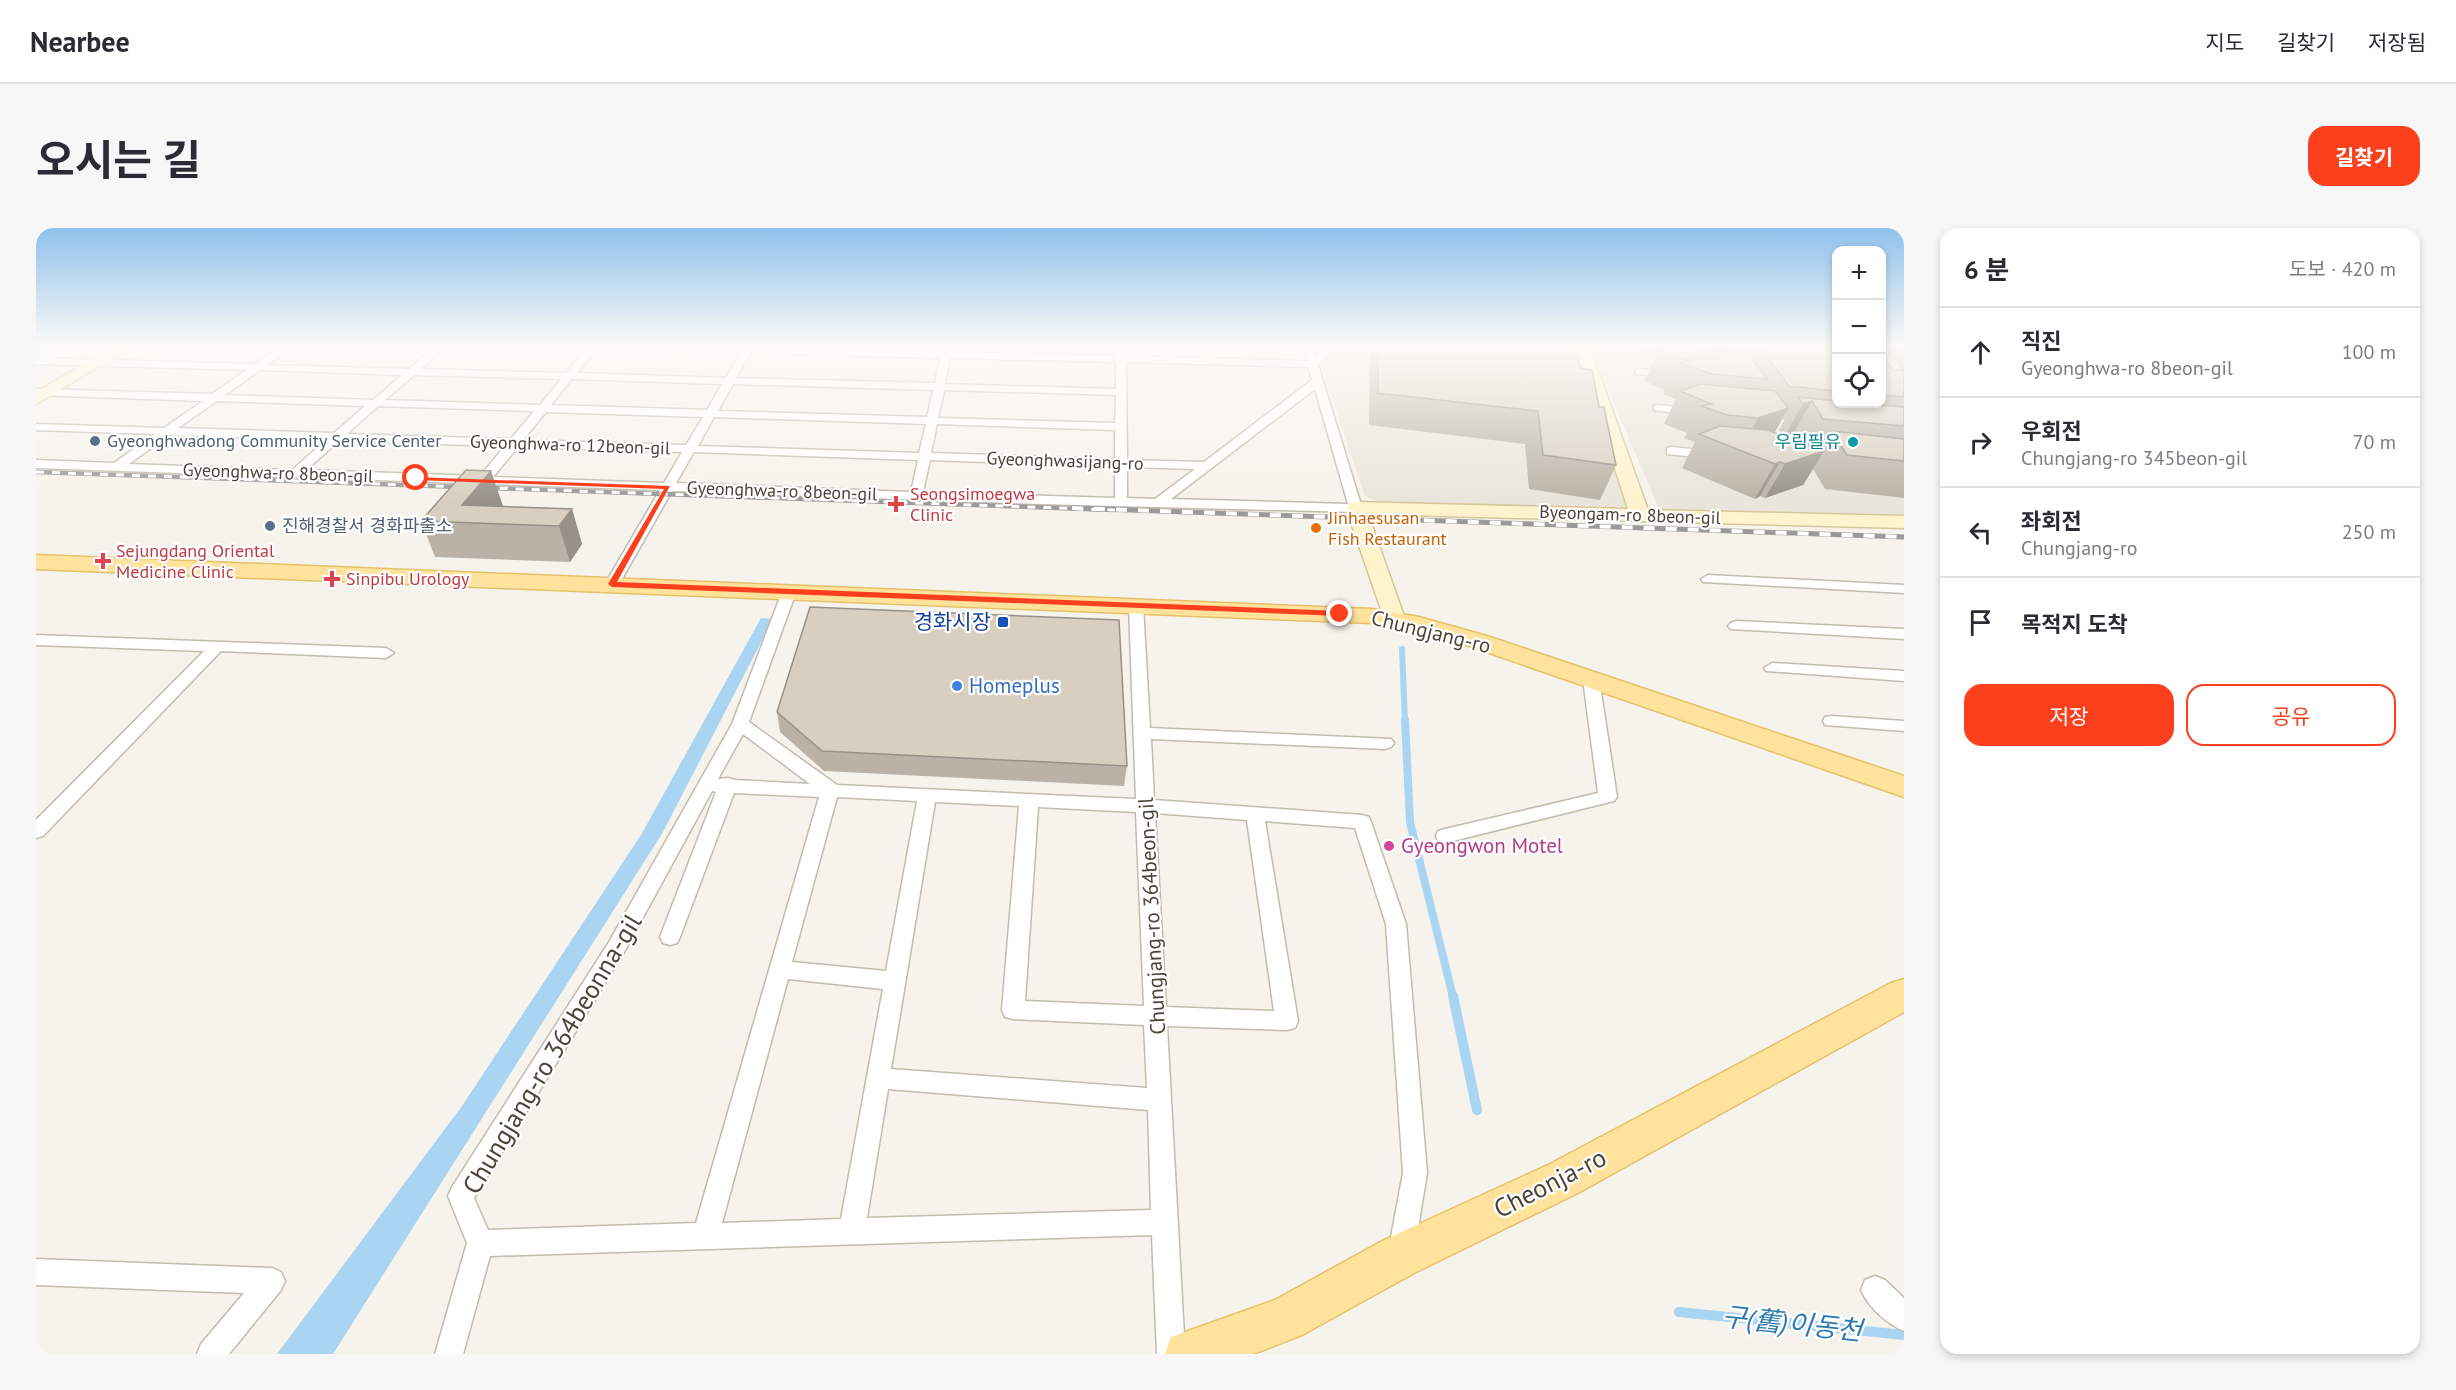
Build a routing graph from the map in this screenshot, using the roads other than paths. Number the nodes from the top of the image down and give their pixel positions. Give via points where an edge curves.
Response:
1 (215, 397) edge
2 (230, 398) edge
3 (382, 398) edge
4 (551, 398) edge
5 (720, 398) edge
6 (937, 398) edge
7 (1121, 398) edge
8 (1296, 398) edge
9 (1323, 398) edge
10 (1600, 398) edge
11 (376, 403) junction
12 (543, 408) junction
13 (1659, 408) dead end
14 (1704, 412) edge
15 (711, 413) junction
16 (932, 421) junction
17 (36, 427) edge
18 (1120, 427) junction
19 (167, 431) junction
20 (336, 437) junction
21 (514, 443) junction
22 (690, 448) junction
23 (1671, 451) dead end
24 (924, 456) junction
25 (1728, 456) edge
26 (1121, 463) junction
27 (36, 464) edge
28 (1206, 466) junction
29 (116, 467) junction
30 (294, 474) junction
31 (483, 481) junction
32 (668, 487) junction
33 (916, 496) junction
34 (1121, 502) junction
35 (1158, 503) junction
36 (1356, 507) junction
37 (1640, 515) junction
38 (1904, 522) edge
39 (36, 562) edge
40 (1708, 579) dead end
41 (612, 584) junction
42 (1904, 589) edge
43 (789, 592) junction
44 (1136, 606) junction
45 (1394, 619) junction
46 (1736, 626) dead end
47 (1904, 634) edge
48 (36, 640) edge
49 (216, 647) junction
50 (386, 653) dead end
51 (1772, 668) dead end
52 (1904, 676) edge
53 (1591, 679) junction
54 (1831, 721) dead end
55 (740, 724) junction
56 (1904, 726) edge
57 (1143, 733) junction
58 (1384, 743) dead end
59 (717, 784) junction
60 (1904, 787) edge
61 (830, 789) junction
62 (927, 794) junction
63 (1029, 800) junction
64 (1146, 806) junction
65 (1255, 814) junction
66 (36, 831) edge
67 (1445, 836) dead end
68 (670, 937) dead end
69 (780, 969) junction
70 (895, 981) junction
71 (1904, 994) edge
72 (1156, 1017) junction
73 (879, 1078) junction
74 (1160, 1100) junction
75 (1165, 1222) junction
76 (852, 1232) junction
77 (705, 1236) junction
78 (480, 1243) junction
79 (1400, 1256) junction
80 (36, 1272) edge
81 (1875, 1290) dead end
82 (1904, 1317) edge
83 (211, 1354) edge
84 (449, 1354) edge
85 (1171, 1354) edge
86 (1188, 1354) edge

1 - 19 street
2 - 11 street, Gyeonghwasijang-ro
3 - 11 street
4 - 12 street
5 - 15 street
6 - 16 street
7 - 18 street
8 - 28 street
9 - 36 street
10 - 37 street
11 - 12 street, Gyeonghwasijang-ro
11 - 20 street
12 - 15 street, Gyeonghwasijang-ro
12 - 21 street
13 - 14 street
15 - 16 street, Gyeonghwasijang-ro
15 - 22 street
16 - 18 street, Gyeonghwasijang-ro
16 - 24 street
17 - 19 street, Gyeonghwa-ro 12beon-gil
18 - 26 street
19 - 20 street, Gyeonghwa-ro 12beon-gil
19 - 29 street
20 - 21 street, Gyeonghwa-ro 12beon-gil
20 - 30 street
21 - 22 street, Gyeonghwa-ro 12beon-gil
21 - 31 street
22 - 24 street, Gyeonghwa-ro 12beon-gil
22 - 32 street
23 - 25 street
24 - 26 street, Gyeonghwasijang-ro
24 - 33 street
26 - 28 street, Gyeonghwasijang-ro
26 - 34 street
27 - 29 street, Gyeonghwa-ro 8beon-gil
28 - 35 street
29 - 30 street, Gyeonghwa-ro 8beon-gil
30 - 31 street, Gyeonghwa-ro 8beon-gil
31 - 32 street, Gyeonghwa-ro 8beon-gil
32 - 33 street, Gyeonghwa-ro 8beon-gil
32 - 41 street
33 - 34 street, Gyeonghwa-ro 8beon-gil
34 - 35 street, Gyeonghwa-ro 8beon-gil
35 - 36 street, Gyeonghwa-ro 8beon-gil
36 - 37 street, Byeongam-ro 8beon-gil
36 - 45 street
37 - 38 street, Byeongam-ro 8beon-gil
39 - 41 main road, Chungjang-ro
40 - 42 street
41 - 43 main road, Chungjang-ro
43 - 44 main road, Chungjang-ro
43 - 55 street
44 - 45 main road, Chungjang-ro
44 - 57 street, Chungjang-ro 364beon-gil
45 - 53 main road, Chungjang-ro via 1478,641
46 - 47 street
48 - 49 street
49 - 50 street
49 - 66 street
51 - 52 street
53 - 60 main road, Chungjang-ro
53 - 67 street via 1608,797
54 - 56 street
55 - 59 street
55 - 61 street
57 - 58 street
57 - 64 street, Chungjang-ro 364beon-gil
59 - 61 street
59 - 68 street, Chungjang-ro 364beonna-gil
59 - 78 street, Chungjang-ro 364beonna-gil via 461,1196
61 - 62 street
61 - 69 street
62 - 63 street
62 - 70 street
63 - 64 street
63 - 72 street via 1013,1010
64 - 65 street
64 - 72 street, Chungjang-ro 364beon-gil
65 - 72 street via 1287,1021
65 - 79 street via 1362,822 1396,924 1415,1173
69 - 70 street
69 - 77 street
70 - 73 street
71 - 79 main road, Cheonja-ro via 1563,1179
72 - 74 street, Chungjang-ro 364beon-gil
73 - 74 street
73 - 76 street
74 - 75 street, Chungjang-ro 364beon-gil
75 - 76 street
75 - 85 street, Chungjang-ro 364beon-gil
76 - 77 street
77 - 78 street
78 - 84 street
79 - 86 main road, Cheonja-ro via 1286,1318
80 - 83 street via 272,1281
81 - 82 street

